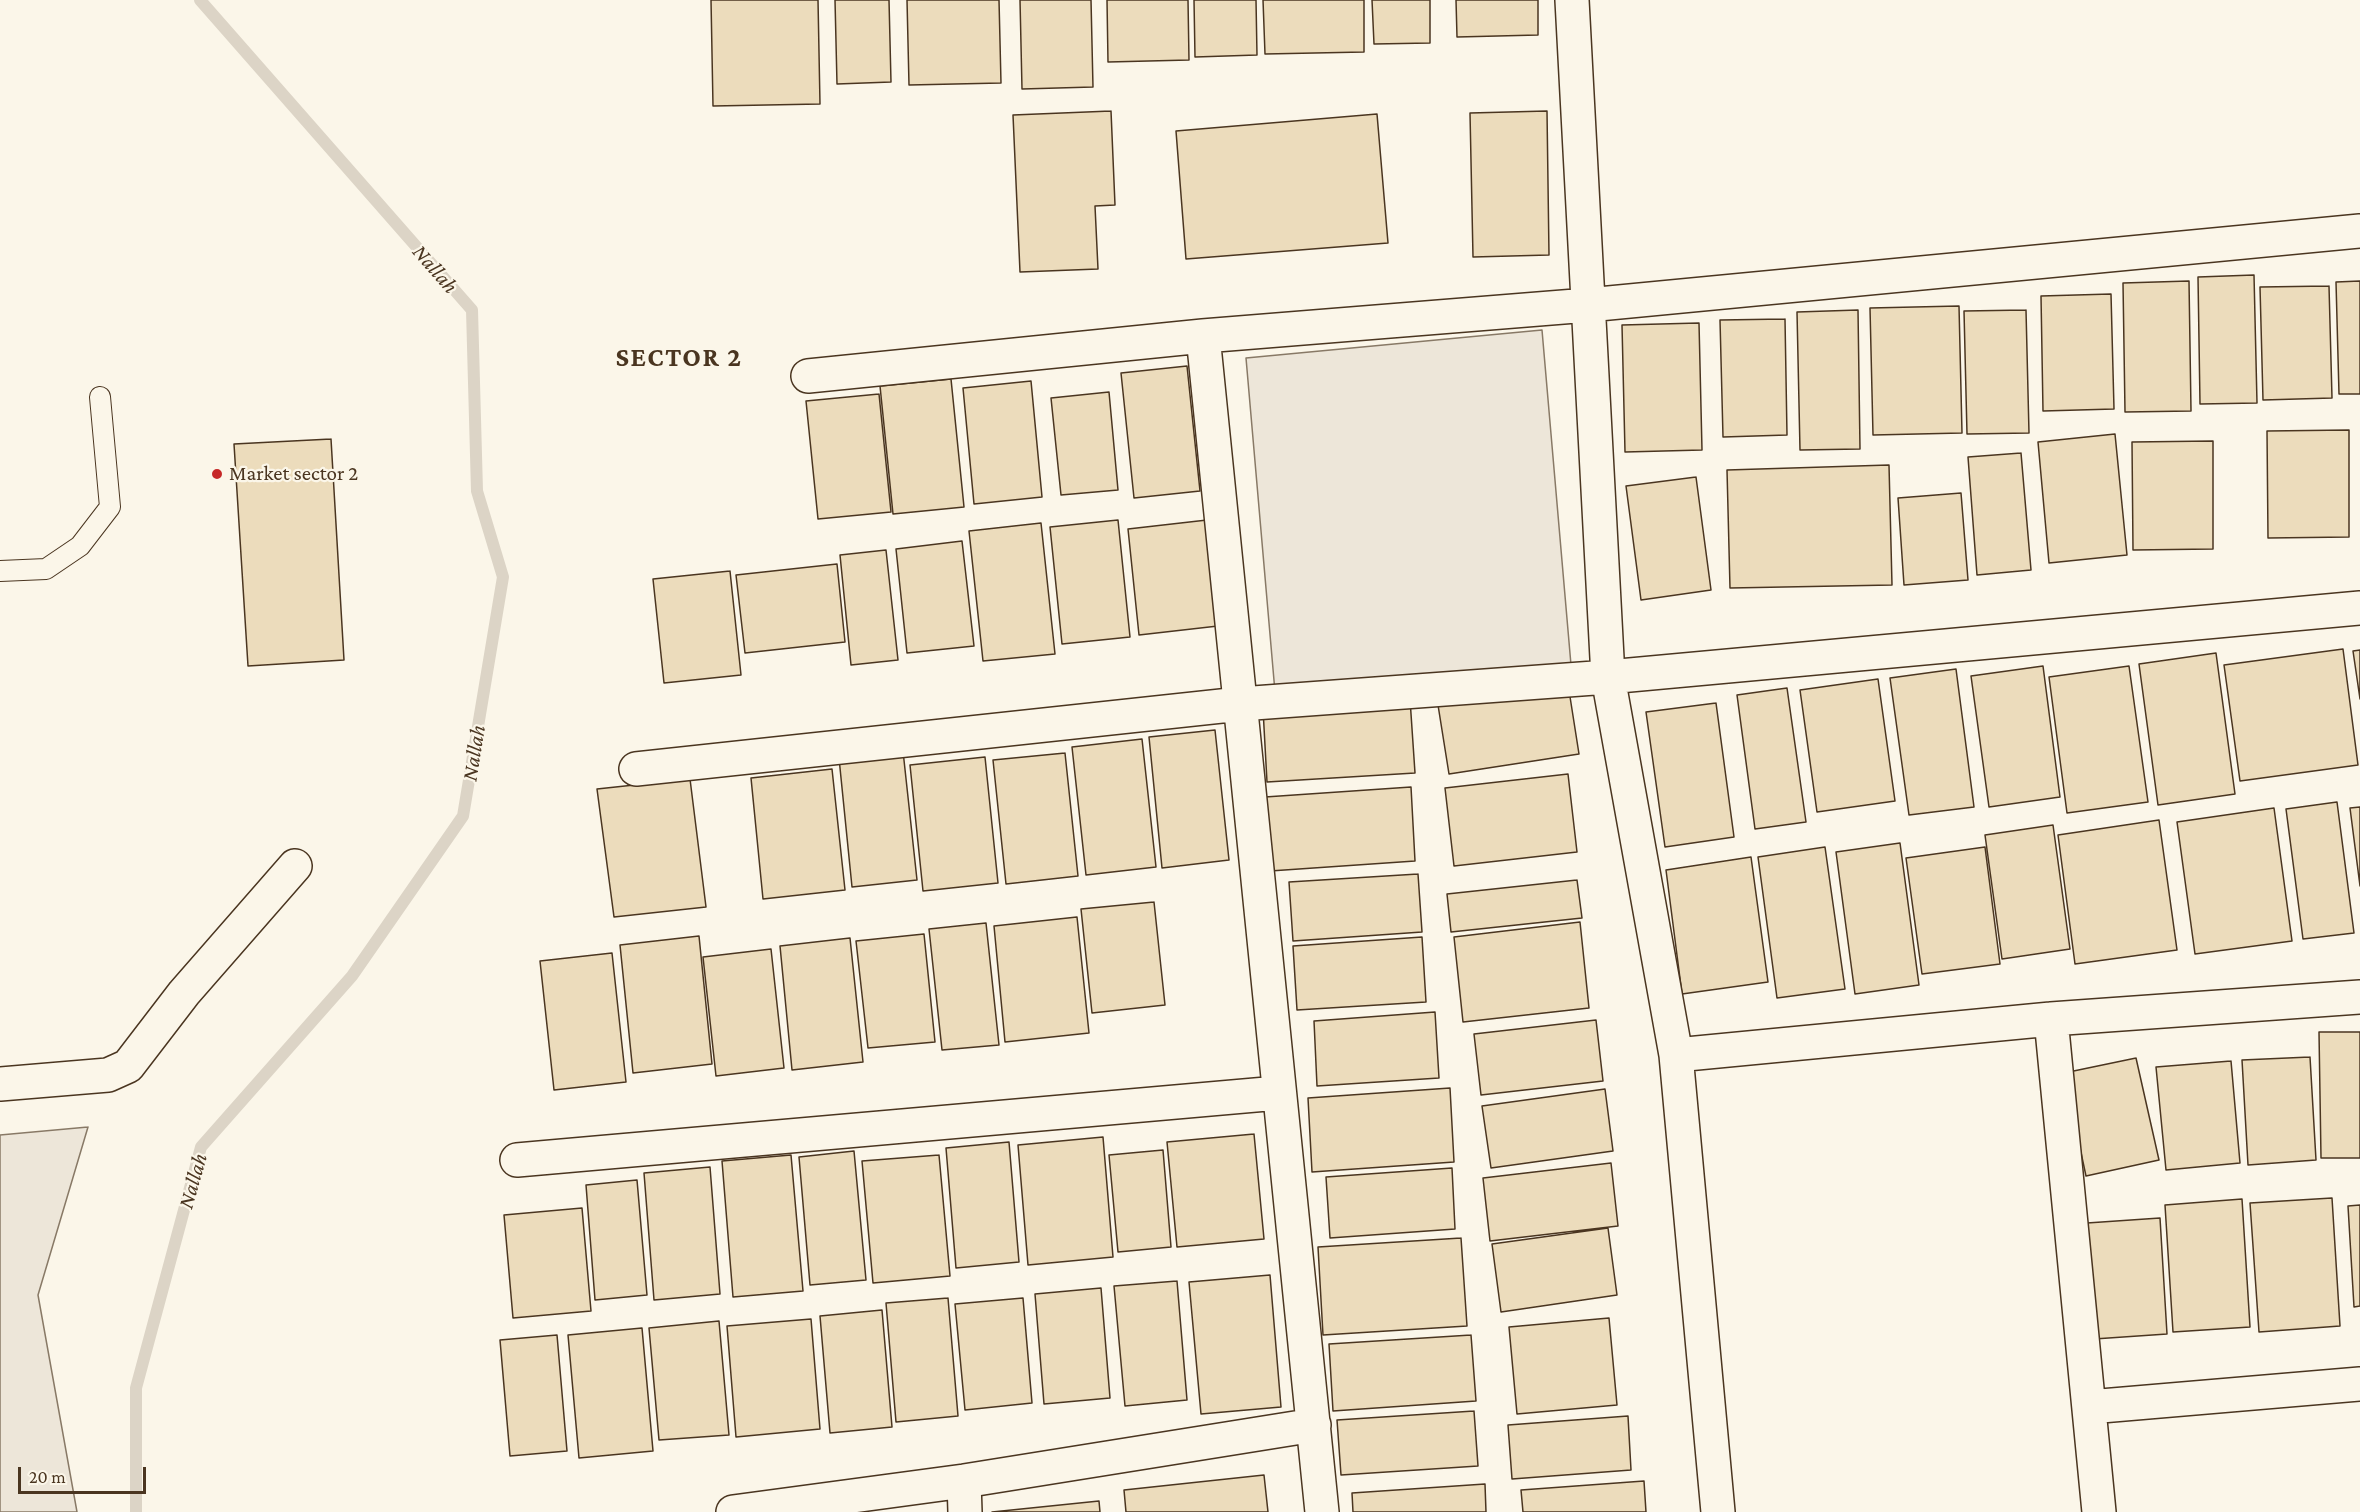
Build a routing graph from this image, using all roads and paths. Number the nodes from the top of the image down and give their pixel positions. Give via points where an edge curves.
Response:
1 (1572, 0) edge
2 (2360, 231) edge
3 (1588, 305) junction
4 (1203, 336) junction
5 (808, 376) dead end
6 (100, 397) dead end
7 (0, 571) edge
8 (2360, 608) edge
9 (1608, 677) junction
10 (1240, 704) junction
11 (636, 769) dead end
12 (295, 866) dead end
13 (2360, 997) edge
14 (2051, 1019) junction
15 (1676, 1055) junction
16 (0, 1084) edge
17 (1278, 1093) junction
18 (517, 1160) dead end
19 (2360, 1384) edge
20 (2089, 1407) junction
21 (1314, 1425) junction
22 (964, 1496) edge
23 (733, 1512) edge
24 (1322, 1512) edge
25 (1718, 1512) edge
26 (2099, 1512) edge

1 - 3 street
2 - 3 street
3 - 4 street
3 - 9 street
4 - 5 street
4 - 10 street
6 - 7 lane via 110,507 80,546 46,569
8 - 9 street
9 - 10 street
9 - 15 street
10 - 11 street
10 - 17 street
12 - 16 street via 184,993 128,1066 108,1075
13 - 14 street
14 - 15 street
14 - 20 street
15 - 25 street
17 - 18 street
17 - 21 street
19 - 20 street
20 - 26 street
21 - 22 street
21 - 24 street
22 - 23 street

